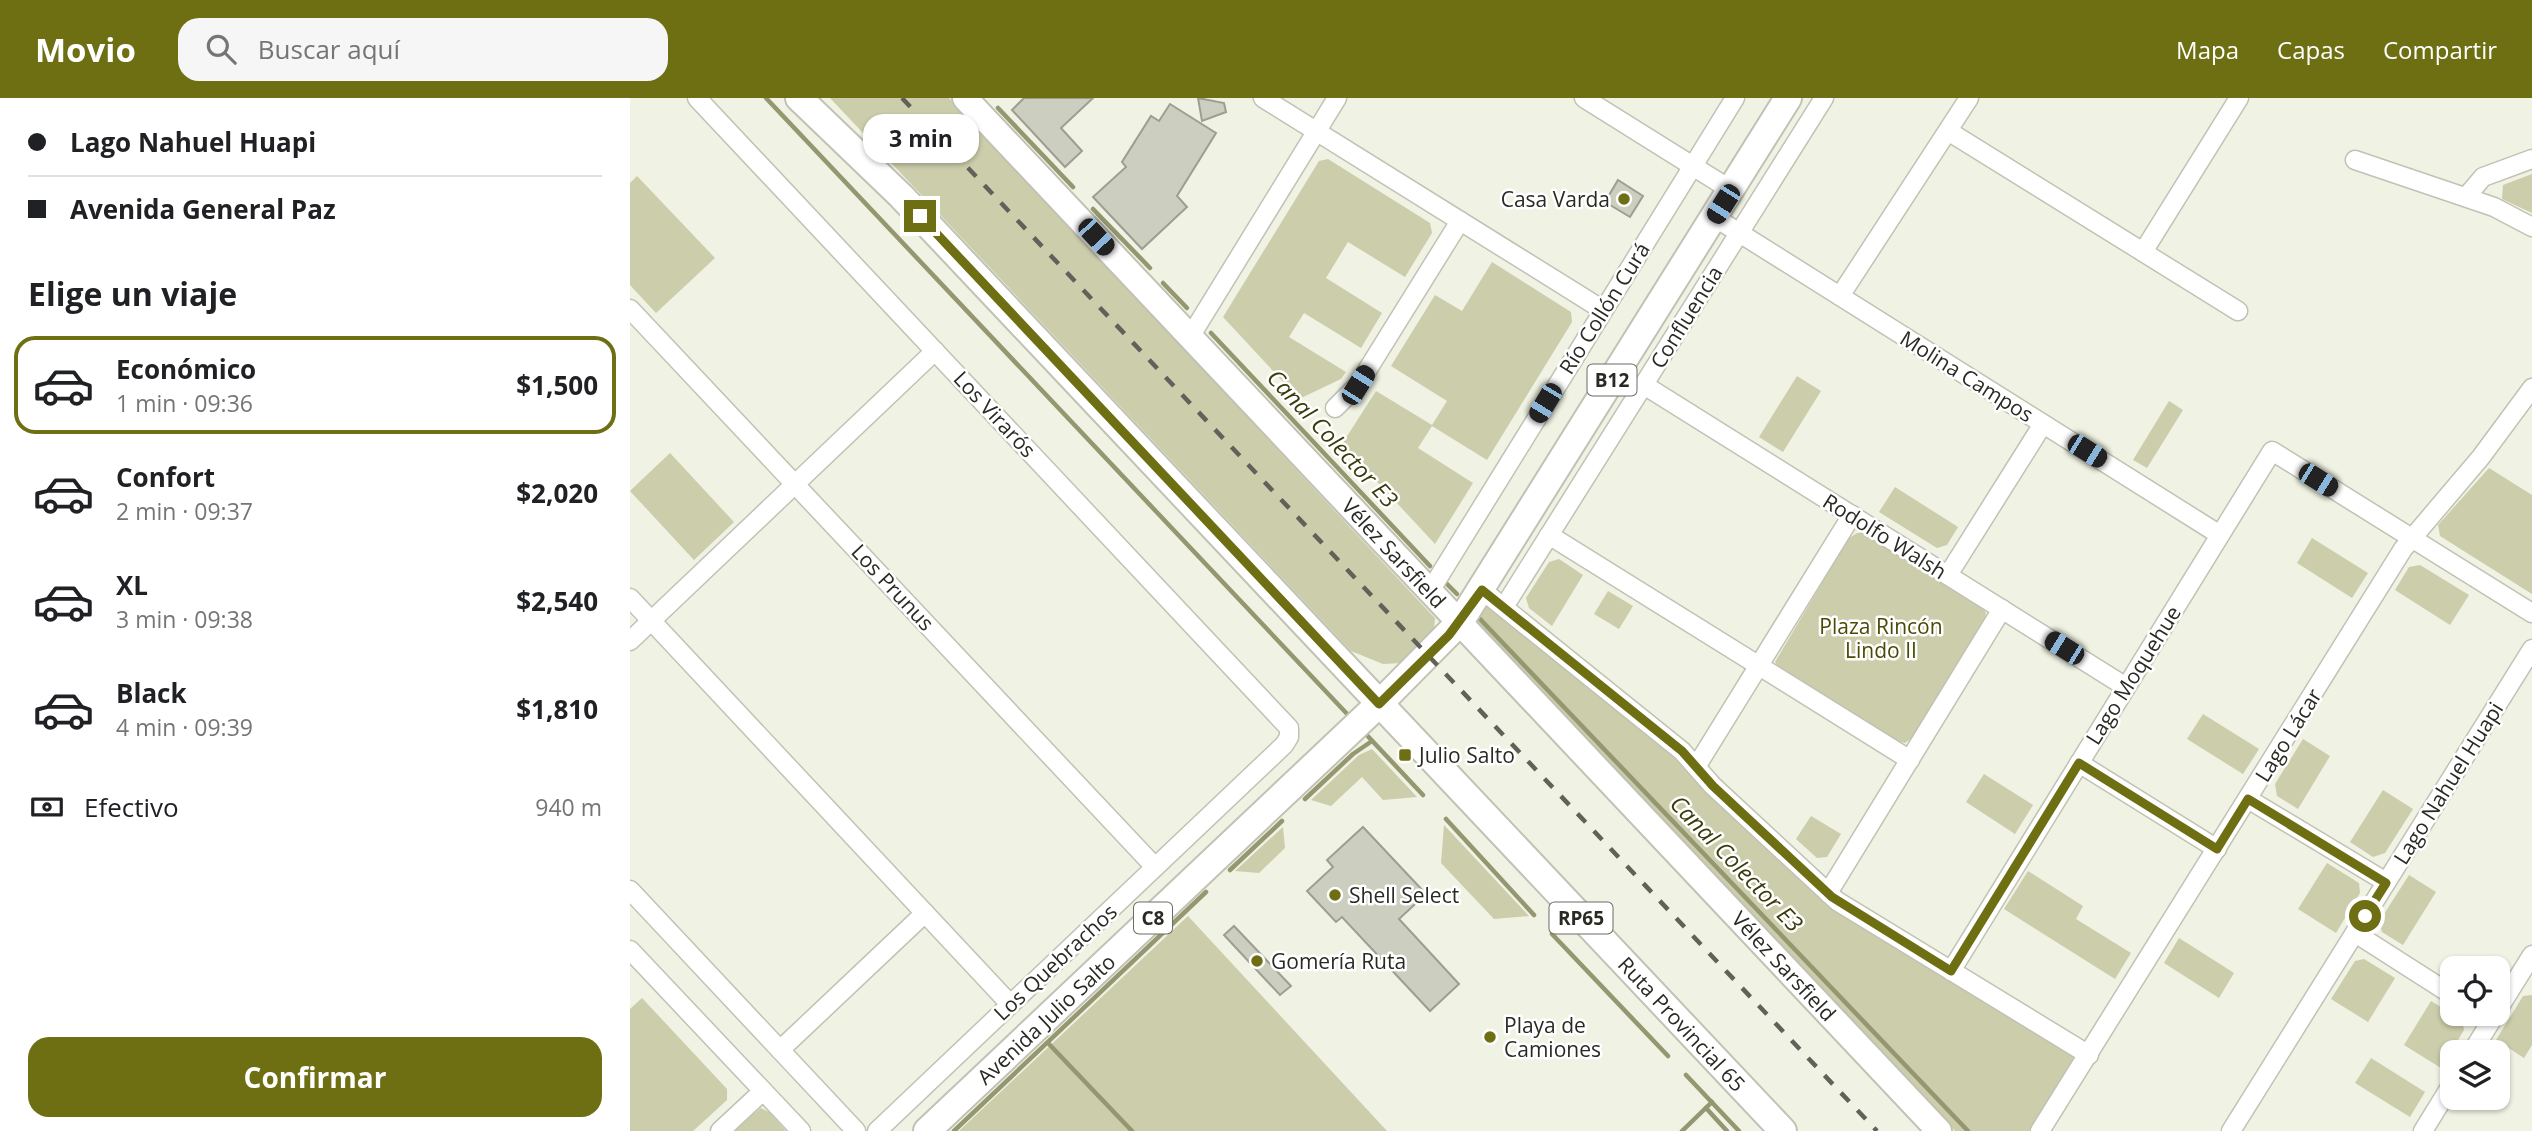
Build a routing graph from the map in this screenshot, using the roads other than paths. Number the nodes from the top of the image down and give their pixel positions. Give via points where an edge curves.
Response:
1 (697, 98) edge
2 (799, 98) edge
3 (823, 98) edge
4 (965, 98) edge
5 (1263, 98) edge
6 (1337, 98) edge
7 (1584, 98) edge
8 (1735, 98) edge
9 (1788, 98) edge
10 (1824, 98) edge
11 (1969, 98) edge
12 (2239, 98) edge
13 (1948, 131) junction
14 (1317, 132) junction
15 (2532, 159) edge
16 (2355, 160) dead end
17 (1693, 166) junction
18 (1731, 190) junction
19 (901, 196) junction
20 (2466, 197) junction
21 (1714, 217) junction
22 (1460, 221) junction
23 (2532, 227) edge
24 (1739, 233) junction
25 (2143, 252) junction
26 (1840, 296) junction
27 (630, 309) edge
28 (1603, 310) junction
29 (2238, 311) dead end
30 (1190, 337) junction
31 (935, 351) junction
32 (1644, 385) junction
33 (2532, 388) edge
34 (1335, 408) dead end
35 (2043, 424) junction
36 (796, 483) junction
37 (1852, 516) junction
38 (2220, 534) junction
39 (1549, 535) junction
40 (2411, 538) junction
41 (1948, 576) junction
42 (1482, 590) junction
43 (1430, 591) junction
44 (630, 598) edge
45 (1504, 607) junction
46 (2002, 609) junction
47 (2532, 613) edge
48 (651, 621) junction
49 (1460, 622) junction
50 (630, 640) edge
51 (2532, 649) edge
52 (1759, 666) junction
53 (2126, 687) junction
54 (1379, 704) junction
55 (1290, 733) joint
56 (1910, 760) junction
57 (2079, 763) junction
58 (1696, 767) junction
59 (2248, 799) junction
60 (2217, 849) junction
61 (1155, 866) junction
62 (2386, 883) junction
63 (630, 890) edge
64 (1828, 893) junction
65 (925, 913) junction
66 (2355, 933) junction
67 (630, 950) edge
68 (2532, 955) edge
69 (1951, 971) junction
70 (2527, 973) edge
71 (2440, 987) edge
72 (2510, 992) edge
73 (1010, 1004) junction
74 (780, 1050) junction
75 (2090, 1055) junction
76 (762, 1091) junction
77 (2440, 1103) edge
78 (2049, 1128) edge
79 (720, 1131) edge
80 (801, 1131) edge
81 (856, 1131) edge
82 (877, 1131) edge
83 (927, 1131) edge
84 (1783, 1131) edge
85 (1940, 1131) edge
86 (2231, 1131) edge
87 (2423, 1131) edge

1 - 31 street, Los Virarós
2 - 19 main road, RP65
3 - 19 main road, RP65
4 - 30 street, Vélez Sarsfield
5 - 14 street
6 - 14 street
7 - 17 street
8 - 17 street, Río Collón Curá
9 - 18 main road, B12
10 - 24 street, Confluencia
11 - 13 street
12 - 25 street
13 - 25 street
13 - 26 street
14 - 22 street
14 - 30 street
15 - 20 street via 2483,177
16 - 20 street
17 - 18 street
17 - 28 street, Río Collón Curá
18 - 21 main road, B12
19 - 54 main road, RP65
20 - 23 street
21 - 24 street, Molina Campos
21 - 42 main road, B12
22 - 28 street
22 - 34 street via 1358,385
24 - 26 street, Molina Campos
24 - 32 street, Confluencia
25 - 29 street
26 - 35 street, Molina Campos
27 - 36 street, Los Prunus
28 - 43 street, Río Collón Curá
30 - 43 street, Vélez Sarsfield
31 - 36 street
31 - 55 street, Los Virarós via 1285,721
32 - 37 street, Rodolfo Walsh
32 - 39 street, Confluencia
33 - 40 street, Lago Lácar via 2481,457
35 - 38 street, Molina Campos
35 - 41 street
36 - 48 street
36 - 61 street, Los Prunus
37 - 41 street, Rodolfo Walsh
37 - 52 street
38 - 40 street, Lago Moquehue via 2272,450
38 - 53 street, Lago Moquehue
39 - 45 street, Confluencia
39 - 52 street
40 - 47 street
40 - 59 street, Lago Lácar
41 - 46 street, Rodolfo Walsh
42 - 45 street
42 - 49 main road, B12
43 - 49 street, Vélez Sarsfield
44 - 48 street
45 - 58 street
46 - 53 street, Rodolfo Walsh
46 - 56 street
48 - 50 street
48 - 65 street
49 - 54 main road, B12
49 - 85 street, Vélez Sarsfield
51 - 62 street, Lago Nahuel Huapi
52 - 56 street
52 - 58 street
53 - 57 street, Lago Moquehue
54 - 83 main road, Avenida Julio Salto / C8
54 - 84 main road, Ruta Provincial 65 / RP65
55 - 61 street, Los Quebrachos via 1284,745
56 - 64 street
57 - 60 street
57 - 69 street, Lago Moquehue
58 - 64 street
59 - 60 street, Lago Lácar
59 - 62 street
60 - 75 street, Lago Lácar
61 - 73 street, Los Quebrachos
62 - 66 street, Lago Nahuel Huapi
63 - 74 street
64 - 69 street
65 - 73 street
65 - 74 street
66 - 71 street
66 - 86 street, Lago Nahuel Huapi
67 - 76 street
68 - 70 street
69 - 75 street
70 - 72 street
73 - 82 street, Los Quebrachos
74 - 81 street
75 - 78 street, Lago Lácar
76 - 79 street
76 - 80 street
77 - 87 street

